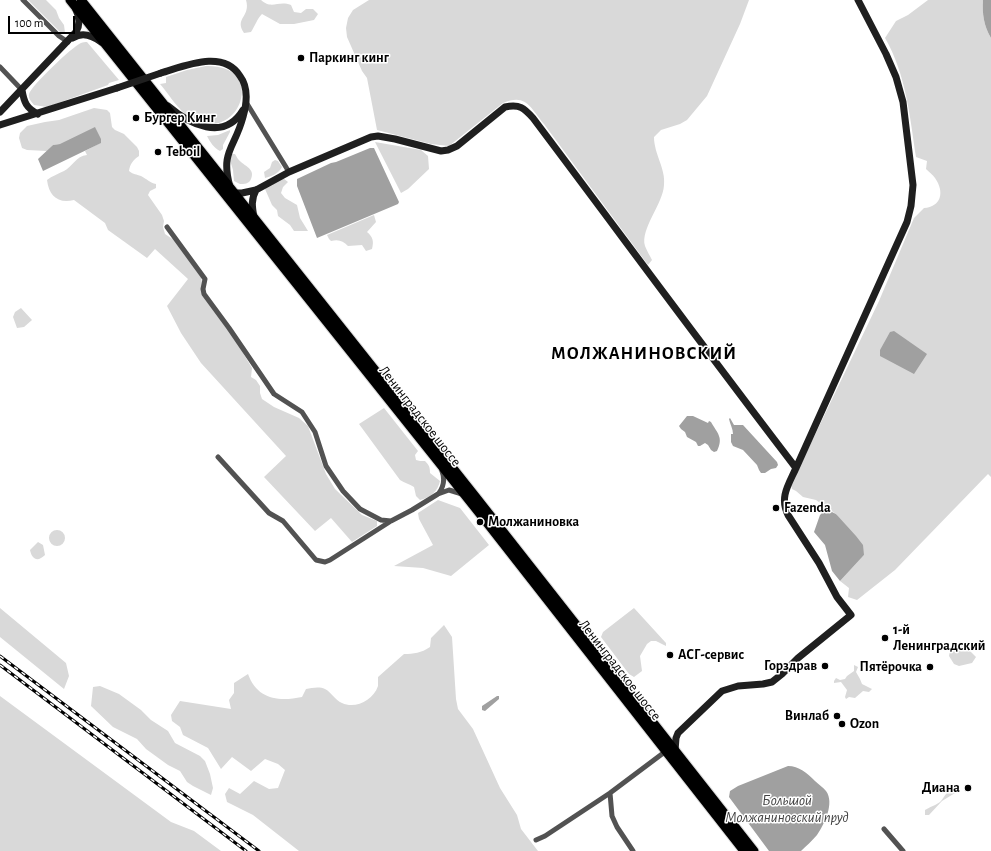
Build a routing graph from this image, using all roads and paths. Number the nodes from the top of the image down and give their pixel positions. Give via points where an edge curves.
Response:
1 (24, 0) edge
2 (858, 0) edge
3 (74, 1) edge
4 (68, 42) junction
5 (109, 50) junction
6 (0, 67) edge
7 (22, 90) junction
8 (154, 94) junction
9 (246, 104) junction
10 (0, 112) edge
11 (38, 114) junction
12 (0, 125) edge
13 (289, 172) junction
14 (256, 190) junction
15 (232, 192) junction
16 (255, 220) junction
17 (167, 227) dead end
18 (218, 457) dead end
19 (438, 462) junction
20 (796, 468) junction
21 (438, 494) junction
22 (467, 498) junction
23 (391, 522) junction
24 (660, 732) junction
25 (678, 733) junction
26 (671, 751) junction
27 (610, 793) junction
28 (884, 829) dead end
29 (536, 840) dead end
30 (633, 851) edge
31 (744, 851) edge
32 (754, 851) edge
33 (903, 851) edge

1 - 4 street
2 - 20 street via 886,54 903,102 912,184 911,206 907,222
3 - 4 street via 79,25
3 - 5 highway, Ленинградское шоссе
3 - 8 highway, Ленинградское шоссе
4 - 5 street via 78,34 87,34 98,39
4 - 7 street
5 - 19 highway, Ленинградское шоссе
6 - 7 street
7 - 10 street
7 - 11 street via 26,105
8 - 9 street via 182,117 204,127 229,124 237,118
8 - 15 highway, Ленинградское шоссе
9 - 11 street, bridge via 246,90 237,71 225,63 202,62
9 - 13 street
9 - 15 street via 227,157 227,175
11 - 12 street
13 - 14 street
13 - 20 street via 370,137 385,137 434,150 448,150 457,146 505,107 515,105 525,109
14 - 15 street
14 - 16 street via 252,204
15 - 16 highway, Ленинградское шоссе
16 - 24 highway, Ленинградское шоссе
17 - 23 street via 205,279 204,294 274,394 302,412 315,432 326,466 343,491 360,509 381,520
18 - 23 street via 269,513 282,521 316,560 330,560
19 - 21 street via 444,480
19 - 22 highway, Ленинградское шоссе
20 - 25 street via 784,498 786,510 837,597 851,615 772,682 738,686 722,691
21 - 22 street via 453,491
21 - 23 street
22 - 26 highway, Ленинградское шоссе
24 - 25 street via 671,735
24 - 26 highway, Ленинградское шоссе
25 - 26 street
26 - 27 street
26 - 31 highway, Ленинградское шоссе
26 - 32 highway, Ленинградское шоссе
27 - 29 street
27 - 30 street via 612,816
28 - 33 street

